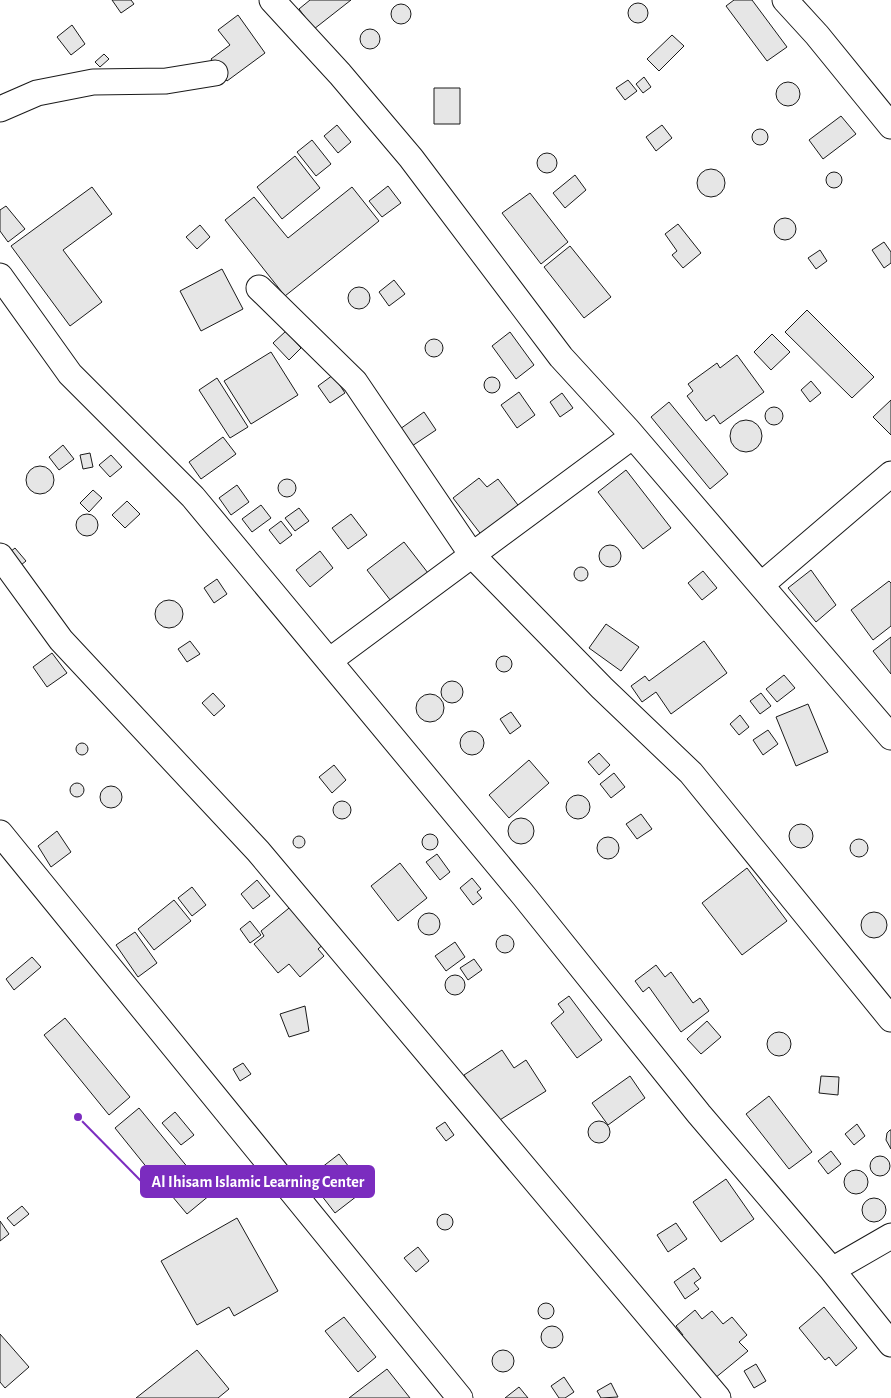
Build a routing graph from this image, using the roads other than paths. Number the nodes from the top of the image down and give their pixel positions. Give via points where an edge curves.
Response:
1 (272, 0) edge
2 (785, 0) edge
3 (215, 73) dead end
4 (0, 108) edge
5 (891, 126) edge
6 (0, 276) edge
7 (259, 288) dead end
8 (632, 436) junction
9 (891, 474) edge
10 (472, 555) junction
11 (0, 556) edge
12 (761, 585) junction
13 (329, 661) junction
14 (891, 737) edge
15 (0, 833) edge
16 (891, 1019) edge
17 (891, 1236) edge
18 (832, 1270) junction
19 (891, 1344) edge
20 (460, 1398) edge
21 (718, 1398) edge

1 - 8 street via 411,158 561,357
2 - 5 street
3 - 4 street via 166,81 93,82 37,93
6 - 13 street via 70,374 193,497
7 - 10 street via 355,382
8 - 10 street
8 - 12 street
9 - 12 street
10 - 13 street
10 - 16 street via 602,688 691,773
11 - 21 street via 61,640 258,851
12 - 14 street
13 - 18 street via 699,1114
15 - 20 street
17 - 18 street
18 - 19 street

